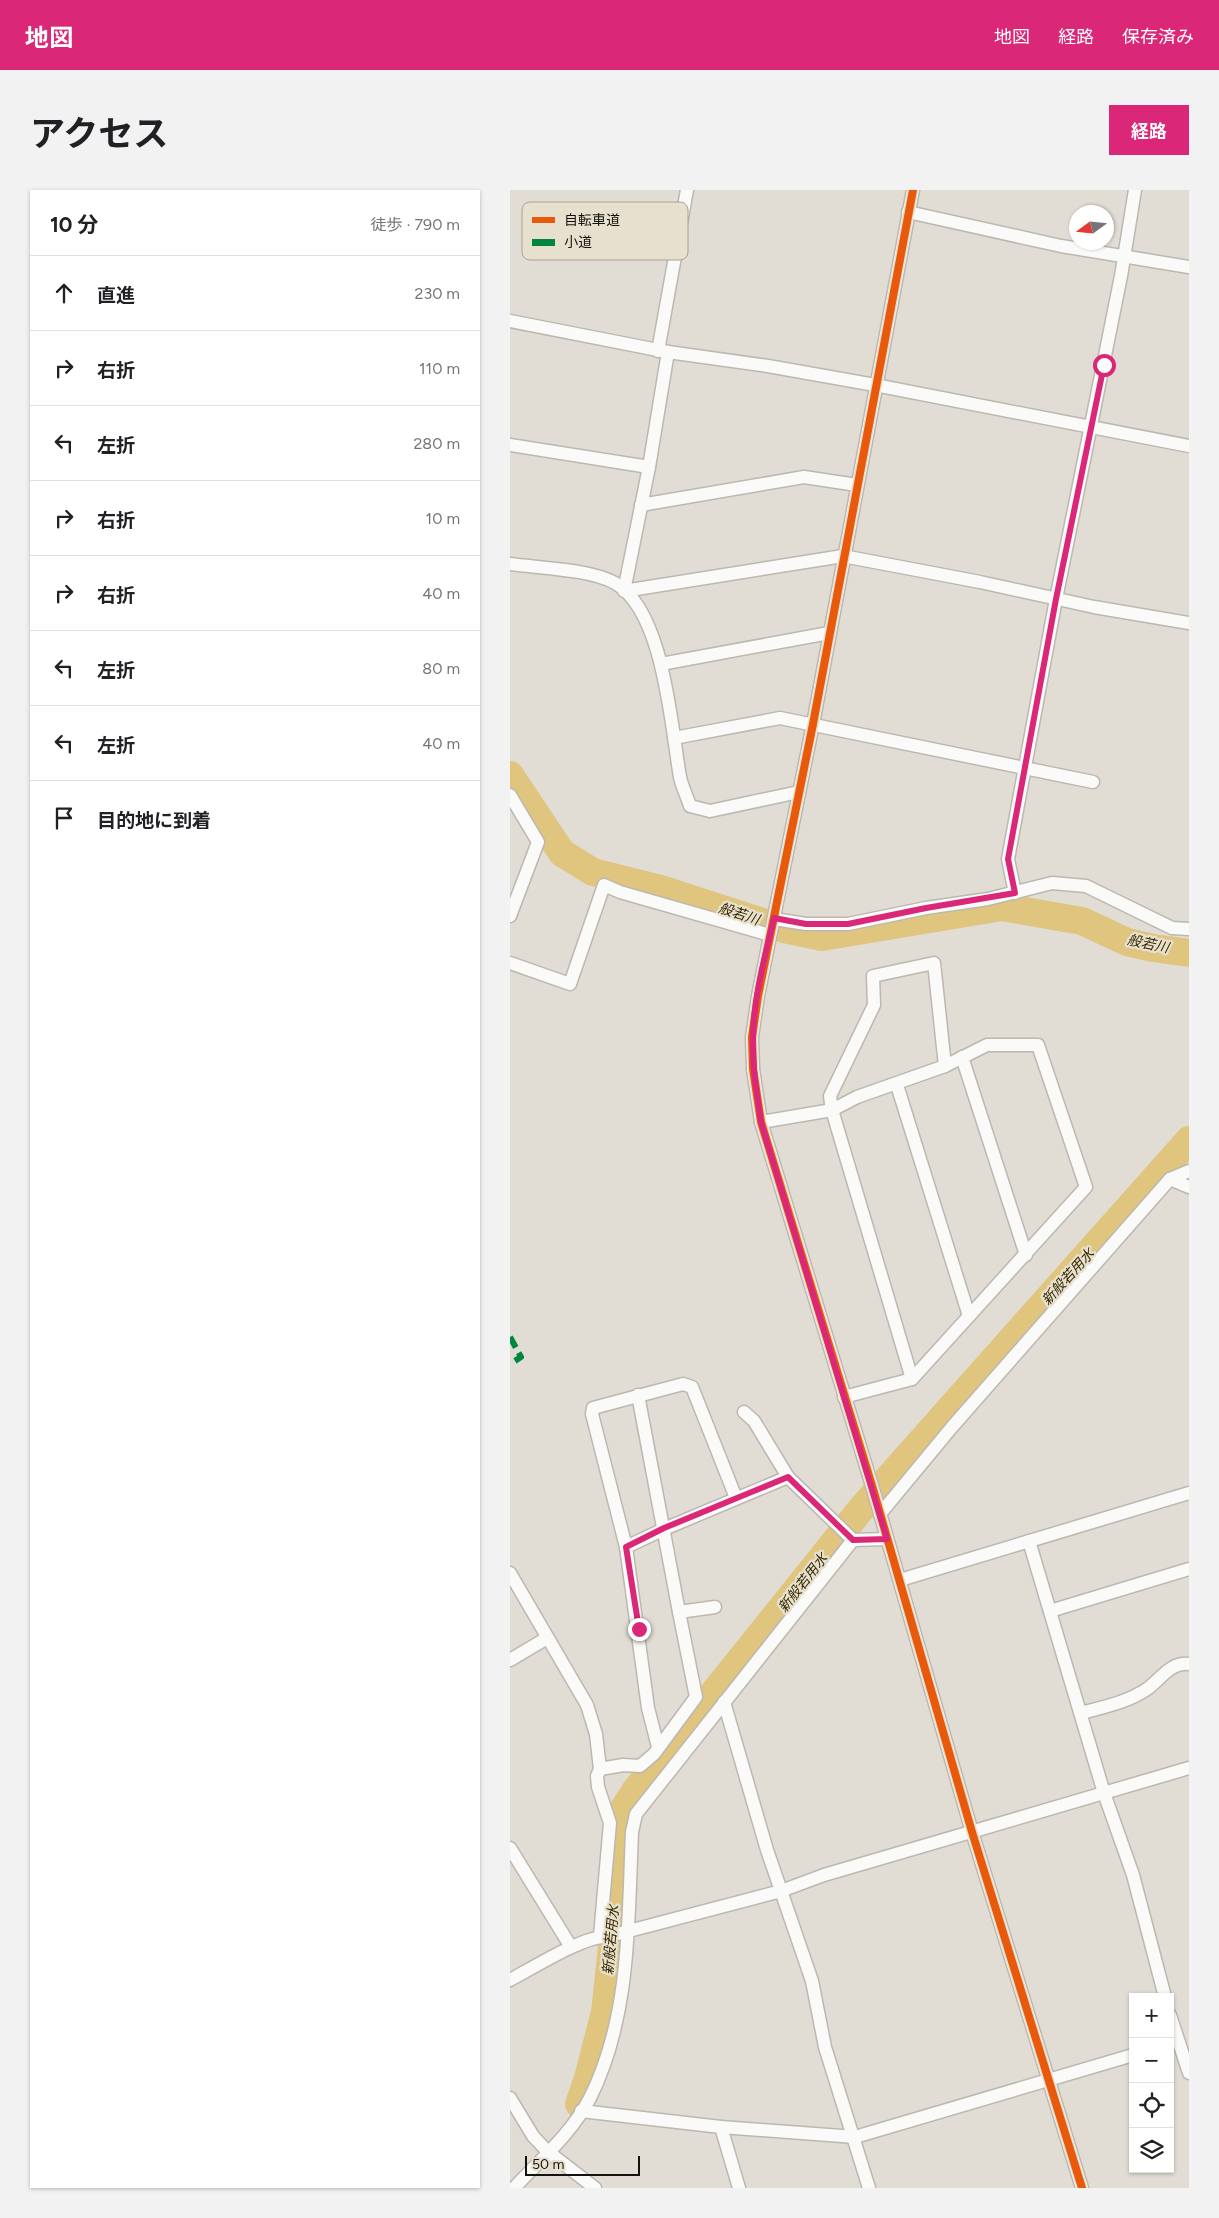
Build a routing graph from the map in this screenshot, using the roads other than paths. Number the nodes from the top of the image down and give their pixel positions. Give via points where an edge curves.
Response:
1 (913, 190) edge
2 (1134, 190) edge
3 (908, 212) junction
4 (1125, 255) junction
5 (677, 260) edge
6 (1189, 268) edge
7 (510, 321) edge
8 (663, 352) junction
9 (875, 385) junction
10 (1091, 427) junction
11 (510, 445) edge
12 (1189, 446) edge
13 (649, 468) junction
14 (857, 484) junction
15 (641, 505) junction
16 (843, 556) junction
17 (510, 564) edge
18 (624, 591) junction
19 (1056, 599) junction
20 (1189, 623) edge
21 (829, 633) junction
22 (661, 664) junction
23 (813, 724) junction
24 (674, 738) junction
25 (1025, 768) junction
26 (1093, 782) dead end
27 (799, 792) junction
28 (510, 795) edge
29 (1015, 893) junction
30 (510, 916) edge
31 (774, 918) junction
32 (1189, 929) edge
33 (770, 935) junction
34 (511, 965) edge
35 (962, 1057) junction
36 (945, 1066) junction
37 (897, 1085) junction
38 (832, 1110) junction
39 (761, 1122) junction
40 (1189, 1170) edge
41 (1170, 1179) junction
42 (1189, 1187) edge
43 (1026, 1255) junction
44 (970, 1316) junction
45 (912, 1379) junction
46 (638, 1395) junction
47 (844, 1397) junction
48 (744, 1412) dead end
49 (788, 1477) junction
50 (1189, 1493) edge
51 (736, 1498) junction
52 (879, 1510) junction
53 (664, 1528) junction
54 (887, 1539) junction
55 (853, 1540) junction
56 (1029, 1541) junction
57 (626, 1547) junction
58 (1189, 1569) edge
59 (510, 1573) edge
60 (900, 1580) junction
61 (715, 1607) dead end
62 (1050, 1611) junction
63 (679, 1612) junction
64 (547, 1638) junction
65 (510, 1660) edge
66 (1189, 1664) edge
67 (724, 1702) junction
68 (1081, 1713) junction
69 (658, 1747) junction
70 (1189, 1768) edge
71 (600, 1770) junction
72 (1104, 1793) junction
73 (972, 1832) junction
74 (510, 1848) edge
75 (781, 1891) junction
76 (627, 1931) junction
77 (603, 1936) junction
78 (571, 1948) junction
79 (510, 1980) edge
80 (1164, 1993) edge
81 (1174, 2027) edge
82 (1179, 2042) edge
83 (1129, 2056) edge
84 (1189, 2073) edge
85 (1050, 2079) junction
86 (510, 2098) edge
87 (581, 2111) junction
88 (721, 2127) junction
89 (855, 2137) junction
90 (547, 2151) junction
91 (514, 2188) edge
92 (595, 2188) edge
93 (739, 2188) edge
94 (869, 2188) edge
95 (1082, 2188) edge

1 - 3 street
2 - 4 street
3 - 4 street via 1061,246
3 - 9 street
4 - 6 street
4 - 10 street
5 - 8 street
7 - 8 street
8 - 9 street
8 - 13 street
9 - 10 street
9 - 14 street
10 - 12 street
10 - 19 street
11 - 13 street
13 - 15 street
14 - 15 street via 804,477
14 - 16 street
15 - 18 street
16 - 18 street
16 - 19 street
16 - 21 street
17 - 18 street via 590,574 615,583
18 - 22 street via 634,600
19 - 20 street
19 - 25 street
21 - 22 street
21 - 23 street
22 - 24 street
23 - 24 street via 780,718
23 - 25 street
23 - 27 street
24 - 27 street via 681,780 690,806 710,810
25 - 26 street
25 - 29 street via 1008,859
27 - 31 street
28 - 30 street via 538,842
29 - 31 street via 848,924 806,924
29 - 32 street via 1052,883 1086,886 1172,928
31 - 33 street
33 - 34 street via 604,885 570,984
33 - 39 street via 752,1037
35 - 36 street
35 - 43 street
35 - 43 street via 987,1044 1038,1045 1086,1187
36 - 37 street
36 - 38 street via 934,963 873,976 874,1005 830,1096
37 - 38 street via 857,1097
37 - 44 street
38 - 39 street
38 - 45 street
39 - 47 street
40 - 41 street
41 - 42 street
41 - 52 street
43 - 44 street
44 - 45 street
45 - 47 street
46 - 51 street via 683,1384 692,1387
46 - 53 street
46 - 57 street via 597,1406 592,1414
47 - 52 street
48 - 49 street via 754,1421
49 - 51 street
49 - 55 street
50 - 56 street
51 - 53 street
52 - 54 street
53 - 57 street
53 - 63 street
54 - 55 street
54 - 60 street
55 - 67 street
56 - 60 street
56 - 62 street
57 - 69 street via 648,1708
58 - 62 street
59 - 64 street
60 - 73 street
61 - 63 street
62 - 68 street
63 - 69 street via 696,1697
64 - 65 street
64 - 71 street via 587,1705 596,1734
66 - 68 street via 1170,1668 1148,1688 1129,1699
67 - 75 street
67 - 76 street via 636,1814 632,1832
68 - 72 street
69 - 71 street via 640,1766 623,1765
70 - 72 street
71 - 77 street via 598,1787 610,1823
72 - 73 street
72 - 80 street via 1133,1875
73 - 75 street via 824,1875
73 - 85 street
74 - 78 street
75 - 76 street
75 - 89 street via 812,1982 825,2047
76 - 77 street
76 - 87 street via 622,1996 608,2054 590,2099
77 - 78 street
78 - 79 street
81 - 82 street
82 - 84 street
83 - 85 street
85 - 89 street
85 - 95 street
86 - 90 street via 533,2136
87 - 88 street
87 - 90 street via 568,2131
88 - 89 street
88 - 93 street
89 - 94 street
90 - 91 street
90 - 92 street

